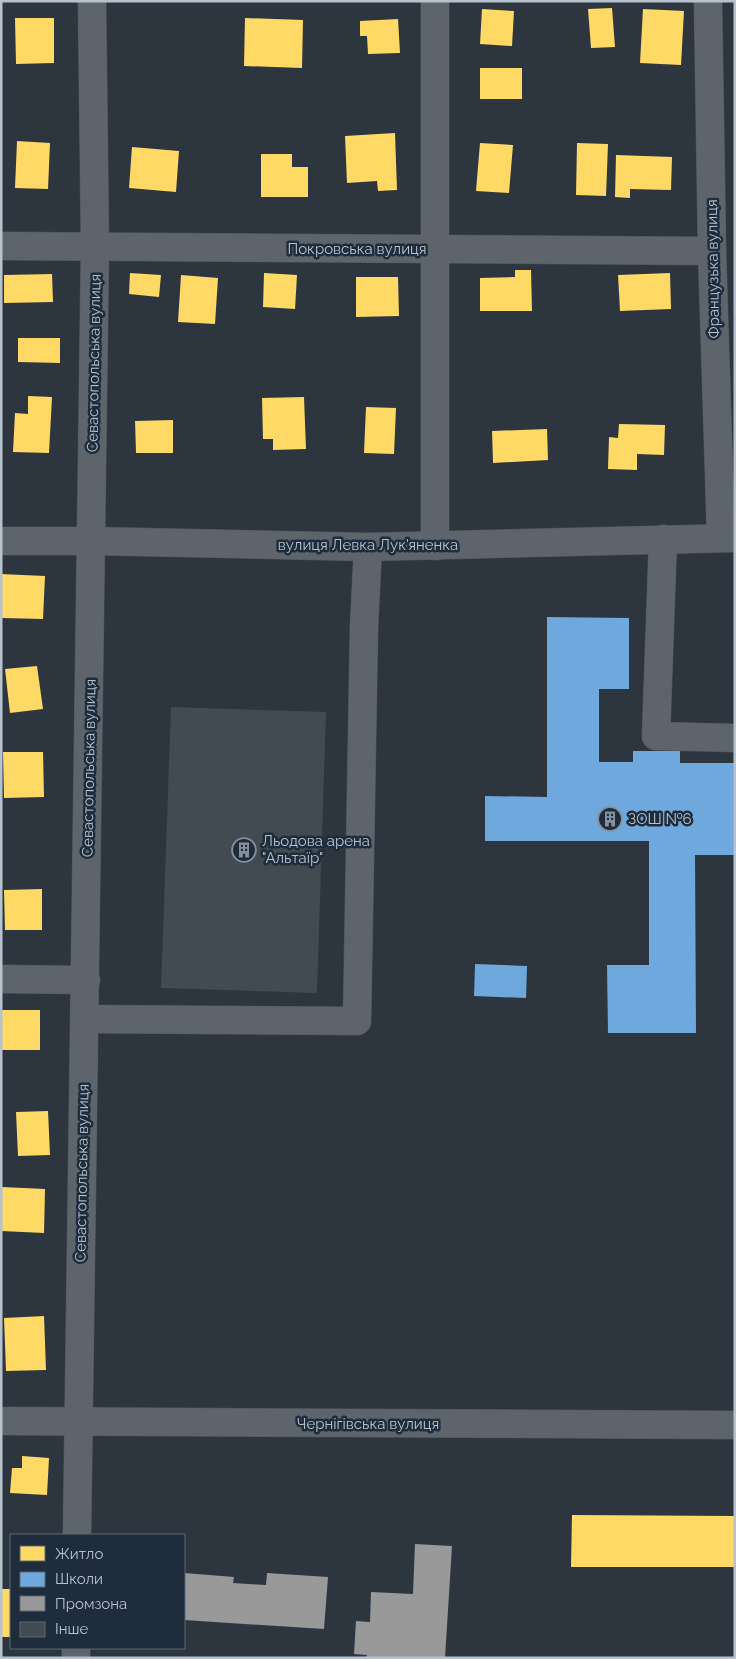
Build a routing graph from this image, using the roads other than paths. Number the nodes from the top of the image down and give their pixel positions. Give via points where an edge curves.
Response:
1 (92, 1) edge
2 (435, 1) edge
3 (708, 1) edge
4 (1, 246) edge
5 (95, 247) junction
6 (435, 249) junction
7 (712, 251) junction
8 (728, 537) edge
9 (663, 539) junction
10 (92, 540) junction
11 (1, 541) edge
12 (435, 546) junction
13 (368, 547) junction
14 (735, 738) edge
15 (1, 979) edge
16 (86, 980) junction
17 (85, 1019) junction
18 (1, 1421) edge
19 (78, 1423) junction
20 (735, 1425) edge
21 (77, 1534) edge

1 - 5 street, Севастопольська вулиця
2 - 6 street
3 - 7 street, Французька вулиця
4 - 5 street, Покровська вулиця
5 - 6 street, Покровська вулиця
5 - 10 street, Севастопольська вулиця
6 - 7 street, Покровська вулиця
6 - 12 street
7 - 8 street, Французька вулиця
8 - 9 street, вулиця Левка Лук'яненка
9 - 12 street, вулиця Левка Лук'яненка
9 - 14 street via 656,736
10 - 11 street, вулиця Левка Лук'яненка
10 - 13 street, вулиця Левка Лук'яненка
10 - 16 street, Севастопольська вулиця
12 - 13 street, вулиця Левка Лук'яненка
13 - 17 street via 357,1021
15 - 16 street
16 - 17 street, Севастопольська вулиця
17 - 19 street, Севастопольська вулиця
18 - 19 street, Чернігівська вулиця
19 - 20 street, Чернігівська вулиця
19 - 21 street, Севастопольська вулиця

